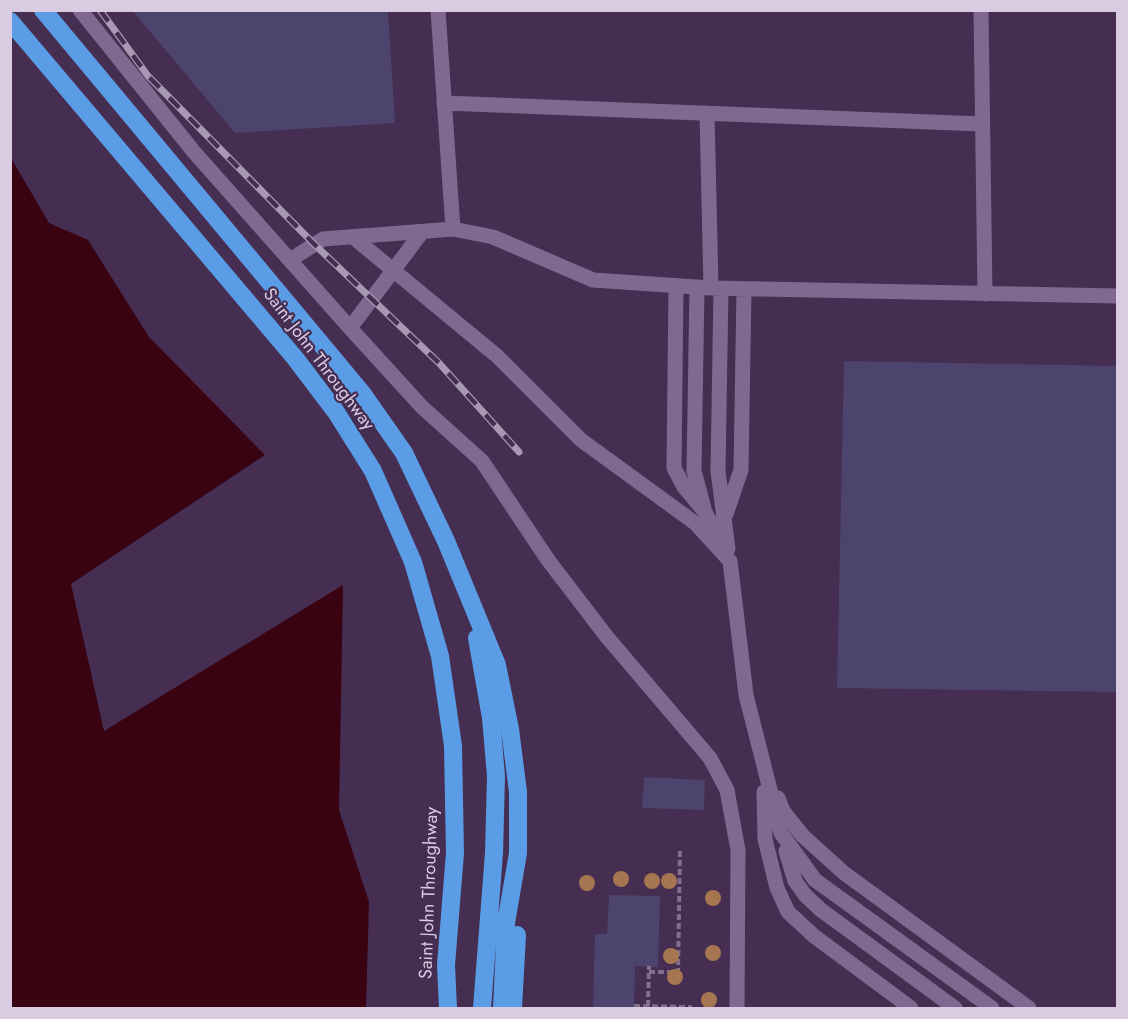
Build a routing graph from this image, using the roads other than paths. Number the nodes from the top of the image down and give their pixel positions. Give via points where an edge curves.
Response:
1 (43, 10) edge
2 (80, 10) edge
3 (438, 10) edge
4 (981, 10) edge
5 (10, 21) edge
6 (444, 103) junction
7 (707, 113) junction
8 (982, 124) junction
9 (453, 230) junction
10 (422, 232) junction
11 (353, 237) junction
12 (290, 260) junction
13 (393, 272) junction
14 (676, 286) junction
15 (710, 288) junction
16 (744, 289) junction
17 (986, 294) junction
18 (1118, 296) edge
19 (350, 328) junction
20 (705, 512) junction
21 (725, 520) junction
22 (730, 561) junction
23 (463, 578) junction
24 (763, 765) junction
25 (781, 833) junction
26 (518, 854) junction
27 (448, 1008) edge
28 (482, 1008) edge
29 (502, 1008) edge
30 (513, 1008) edge
31 (737, 1008) edge
32 (911, 1008) edge
33 (955, 1008) edge
34 (992, 1008) edge
35 (1029, 1008) edge

1 - 23 highway, Saint John Throughway via 362,393 404,453
2 - 12 street via 194,152
3 - 6 street
4 - 8 street
5 - 27 highway, Saint John Throughway via 295,358 336,412 373,471 413,562 440,656 453,746 455,853 446,964
6 - 7 street
6 - 9 street
7 - 8 street
7 - 15 street
8 - 17 street
9 - 10 street
9 - 14 street via 493,237 593,280
10 - 11 street
10 - 13 street
11 - 12 street via 324,239
11 - 13 street
12 - 19 street
13 - 19 street
13 - 22 street via 497,356 581,441 695,523
14 - 15 street
14 - 20 street via 674,468
15 - 16 street
15 - 20 street via 694,471
15 - 21 street via 718,471
16 - 17 street
16 - 21 street via 741,470
17 - 18 street
19 - 31 street via 422,407 482,461 548,560 710,758 727,790 738,850
20 - 22 street
21 - 22 street
22 - 24 street via 746,695
23 - 26 highway, Saint John Throughway via 497,665 508,718 518,792
23 - 28 highway, Saint John Throughway via 491,718 496,776
24 - 25 street
24 - 32 street via 765,839 777,888 788,912
24 - 35 street via 783,811 802,836 844,873
25 - 33 street via 795,881 805,895
25 - 34 street via 815,880
26 - 29 highway, Saint John Throughway via 506,923
26 - 30 highway

